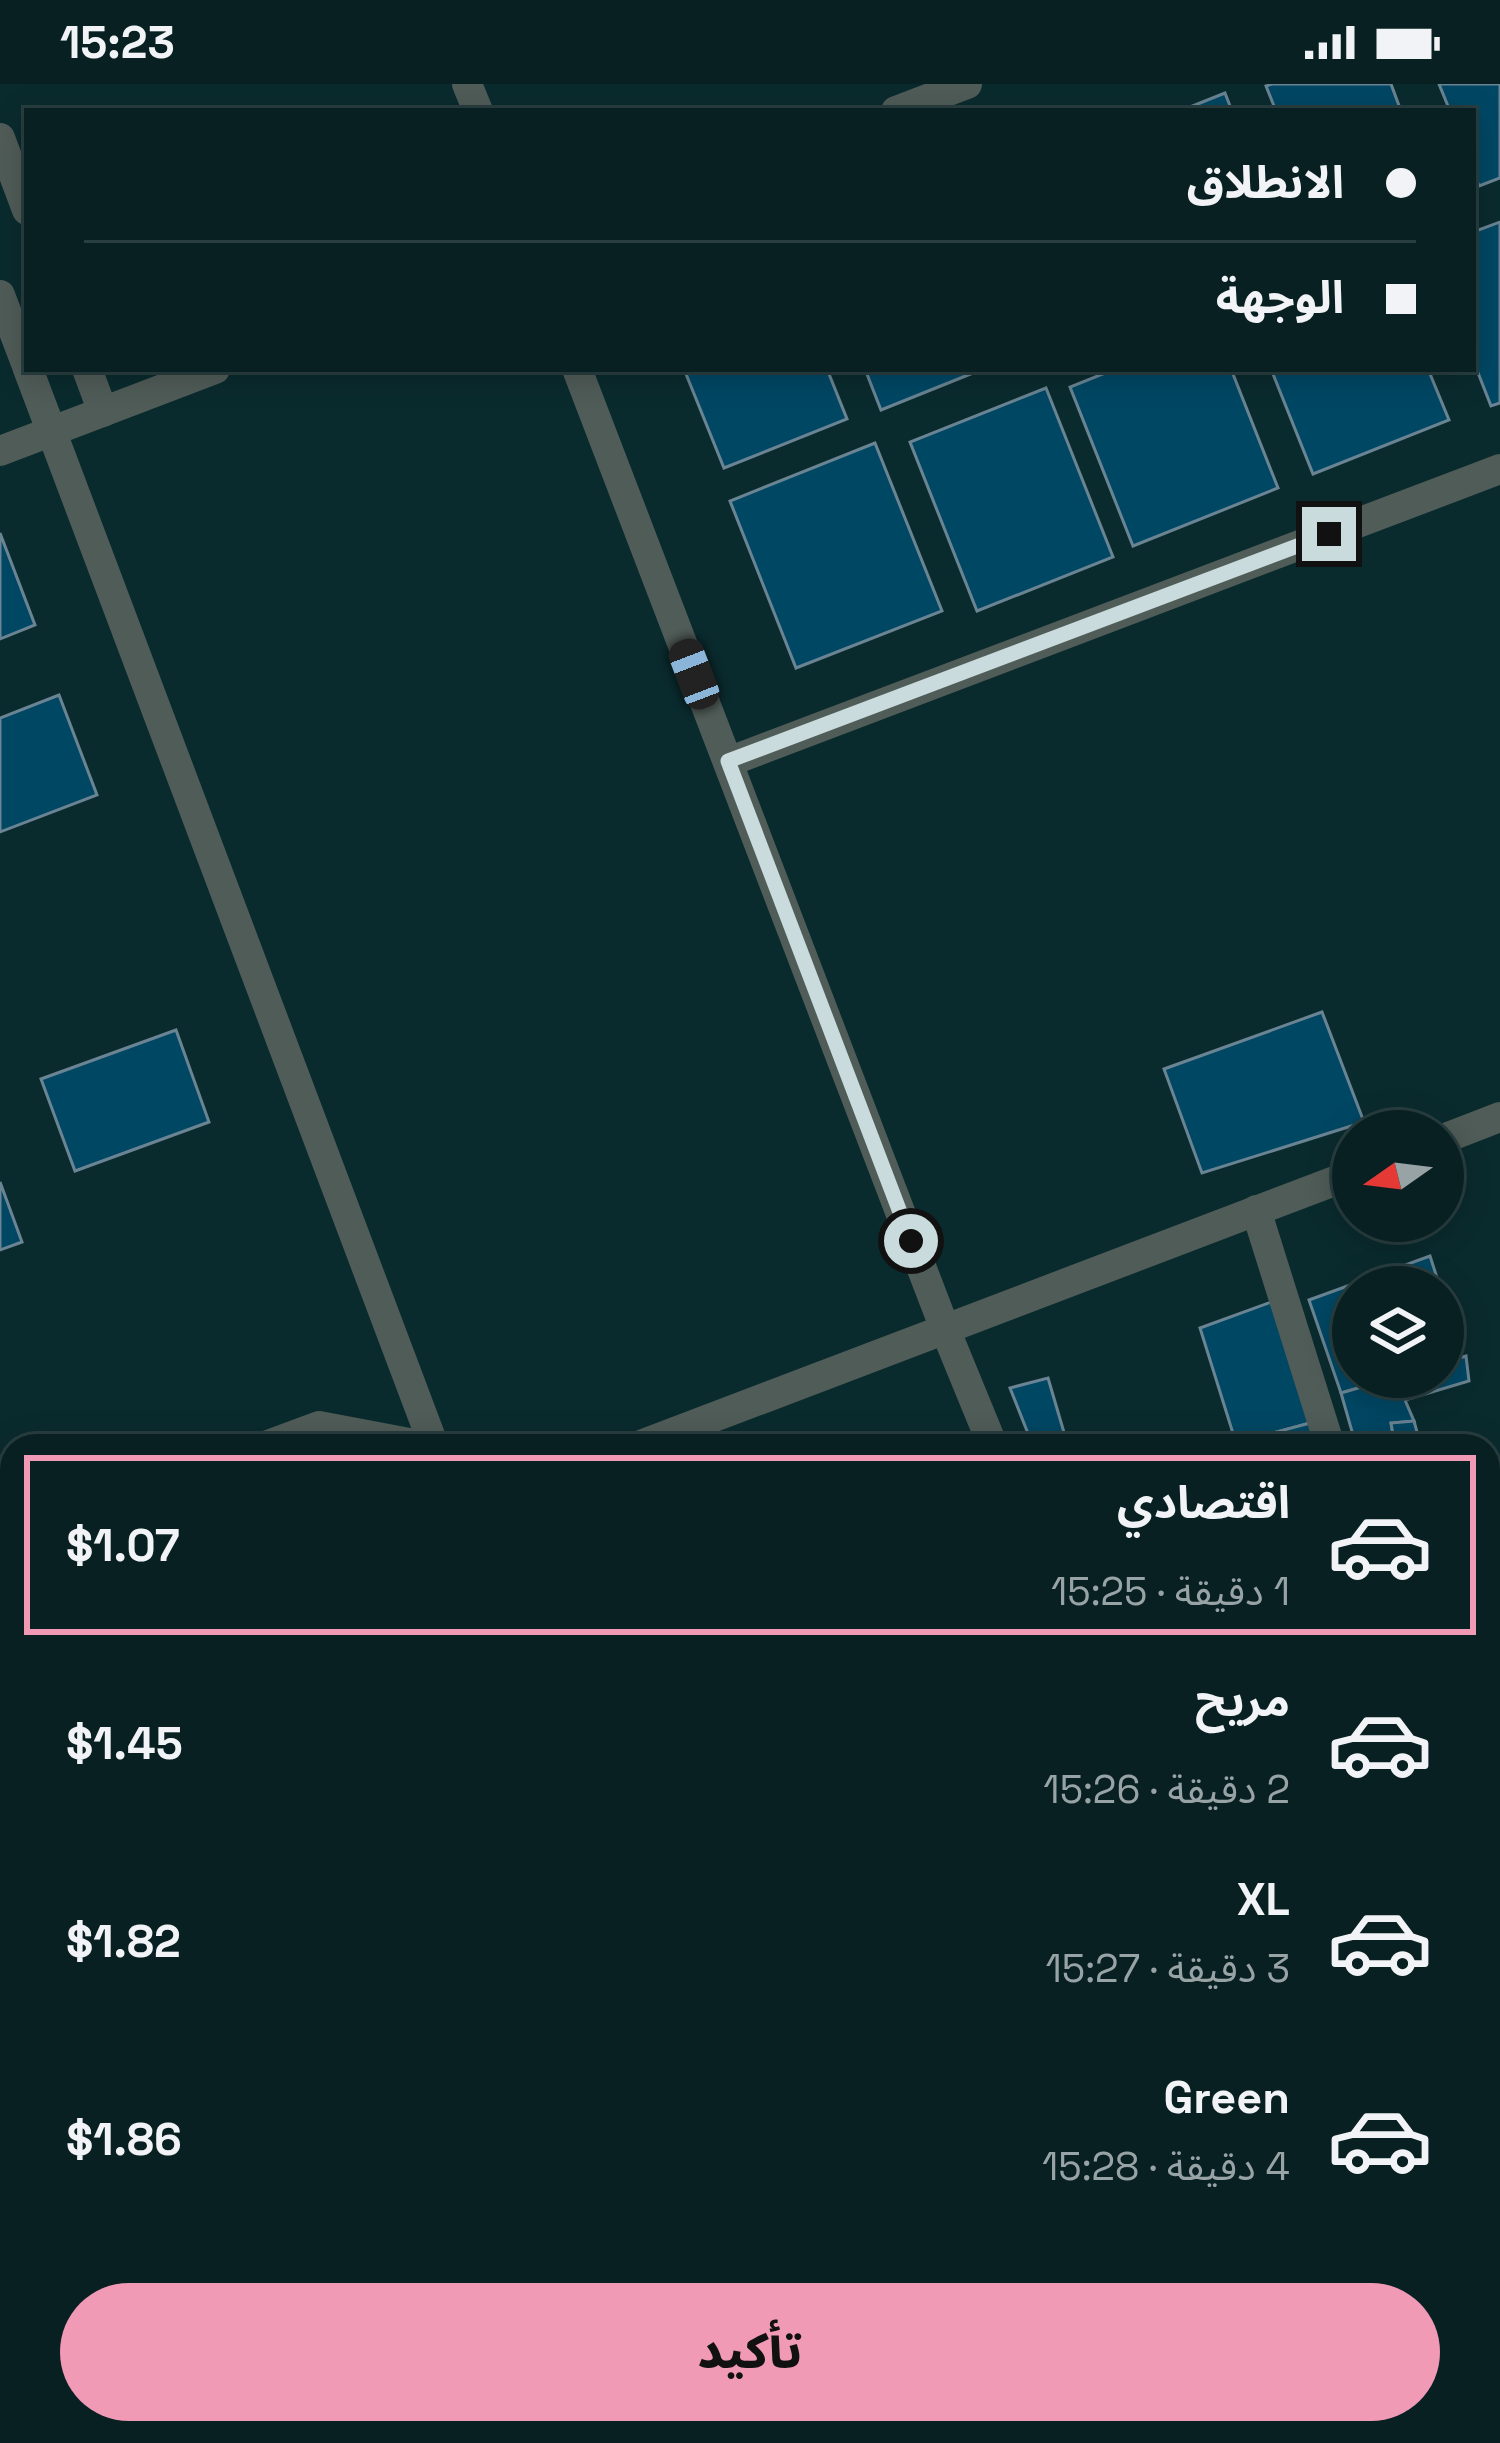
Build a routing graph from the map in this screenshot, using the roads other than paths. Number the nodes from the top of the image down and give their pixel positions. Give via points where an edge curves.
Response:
1 (967, 84) edge
2 (904, 108) edge
3 (0, 138) edge
4 (24, 202) edge
5 (0, 295) edge
6 (24, 360) edge
7 (29, 372) edge
8 (88, 372) edge
9 (207, 372) edge
10 (578, 372) edge
11 (103, 412) junction
12 (52, 431) junction
13 (0, 451) edge
14 (1500, 469) edge
15 (728, 761) junction
16 (1500, 1118) edge
17 (1464, 1131) edge
18 (1332, 1182) edge
19 (1256, 1210) junction
20 (945, 1329) junction
21 (297, 1434) edge
22 (361, 1434) edge
23 (429, 1434) edge
24 (698, 1434) edge
25 (988, 1434) edge
26 (1326, 1434) edge

1 - 2 street
3 - 4 street
5 - 6 street
7 - 12 street
8 - 11 street
9 - 11 street
10 - 15 street
11 - 12 street
12 - 13 street
12 - 23 street
14 - 15 street
15 - 20 street
16 - 17 street
18 - 19 street
19 - 20 street
19 - 26 street
20 - 24 street
20 - 25 street
21 - 22 street via 319,1426

